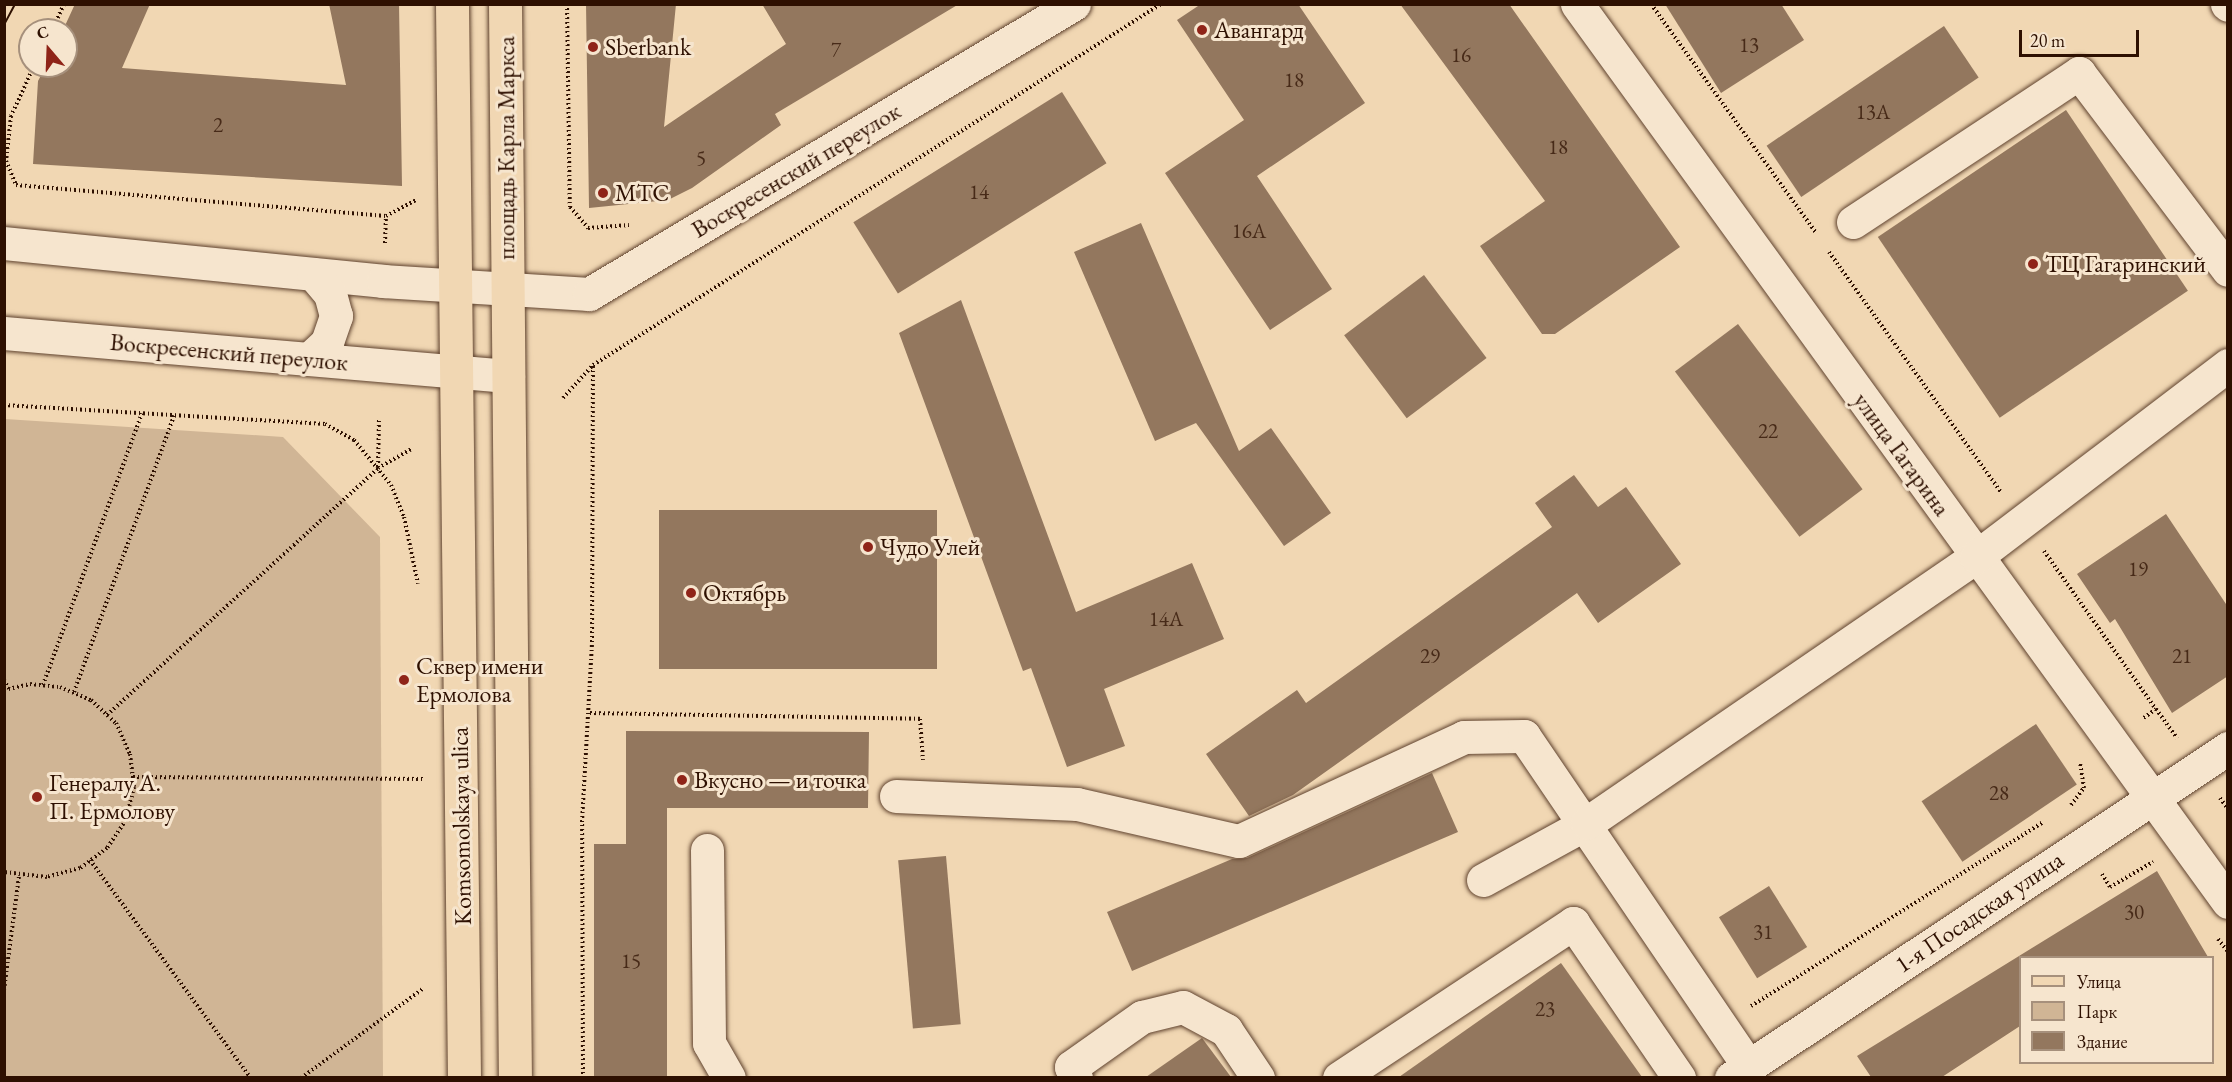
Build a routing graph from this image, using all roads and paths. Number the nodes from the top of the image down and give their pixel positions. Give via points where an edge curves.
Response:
1 (64, 4) edge
2 (452, 4) edge
3 (505, 4) edge
4 (567, 4) edge
5 (1074, 4) edge
6 (1161, 4) edge
7 (1577, 4) edge
8 (58, 18) edge
9 (28, 78) edge
10 (415, 190) dead end
11 (570, 207) dead end
12 (386, 216) junction
13 (1853, 222) dead end
14 (4, 243) edge
15 (385, 243) dead end
16 (2228, 270) edge
17 (313, 274) junction
18 (453, 287) junction
19 (506, 292) junction
20 (4, 333) edge
21 (309, 359) junction
22 (593, 365) junction
23 (2228, 365) edge
24 (454, 371) junction
25 (508, 376) junction
26 (563, 398) dead end
27 (4, 405) edge
28 (142, 414) junction
29 (174, 416) junction
30 (380, 419) dead end
31 (413, 448) dead end
32 (378, 468) junction
33 (1976, 557) junction
34 (420, 590) dead end
35 (4, 680) edge
36 (43, 685) junction
37 (7, 690) edge
38 (74, 693) junction
39 (590, 713) junction
40 (107, 715) junction
41 (2228, 748) edge
42 (133, 777) junction
43 (423, 779) dead end
44 (910, 797) joint
45 (2150, 797) junction
46 (1587, 823) junction
47 (2082, 843) junction
48 (707, 850) dead end
49 (90, 861) junction
50 (2163, 864) dead end
51 (4, 872) edge
52 (19, 876) junction
53 (1483, 880) dead end
54 (2228, 902) edge
55 (2214, 934) dead end
56 (2228, 952) edge
57 (424, 988) dead end
58 (4, 990) edge
59 (1739, 1072) edge
60 (251, 1077) edge
61 (301, 1077) edge
62 (464, 1077) edge
63 (514, 1077) edge
64 (583, 1077) edge
65 (729, 1077) edge
66 (1076, 1077) edge
67 (1258, 1077) edge
68 (1339, 1077) edge
69 (1679, 1077) edge

1 - 8 path
2 - 18 main road
3 - 19 main road, площадь Карла Маркса
4 - 11 path
5 - 19 street, Воскресенский переулок via 589,294
6 - 22 path
7 - 33 street, улица Гагарина
9 - 12 path via 11,116 6,161 16,185
10 - 12 path via 416,202
12 - 15 path
13 - 16 street via 2079,73
14 - 17 street
17 - 18 street
17 - 21 street via 330,294 336,316 327,342
18 - 19 street, Воскресенский переулок
18 - 24 main road, Komsomolskaya ulica
19 - 25 main road, Komsomolskaya ulica
20 - 21 street, Воскресенский переулок
21 - 24 street, Воскресенский переулок
22 - 26 path
22 - 39 path
23 - 33 street
24 - 25 street, Воскресенский переулок
24 - 62 main road, Komsomolskaya ulica
25 - 63 main road, Komsomolskaya ulica
27 - 28 path
28 - 29 path
28 - 36 path
29 - 32 path via 325,424 354,440
29 - 38 path
30 - 32 path
31 - 32 path
32 - 34 path via 404,517
32 - 40 path
33 - 45 street, улица Гагарина
33 - 46 street
35 - 37 path
36 - 37 path
36 - 38 path
38 - 40 path
39 - 44 path via 920,719
39 - 64 path via 582,822
40 - 42 path via 130,754
41 - 45 street, 1-я Посадская улица
42 - 43 path
42 - 49 path via 126,820 107,848
44 - 46 street via 1077,804 1239,842 1464,737 1524,735
45 - 47 street, 1-я Посадская улица
45 - 54 street, улица Гагарина
46 - 53 street
46 - 59 street
47 - 50 path via 2110,887 2151,862
47 - 59 street, 1-я Посадская улица
48 - 65 street via 709,1043
49 - 52 path via 47,877
49 - 60 path
51 - 52 path
52 - 58 path
55 - 56 path
57 - 61 path
66 - 67 street via 1071,1067 1142,1017 1183,1007 1226,1030
68 - 69 street via 1573,923

